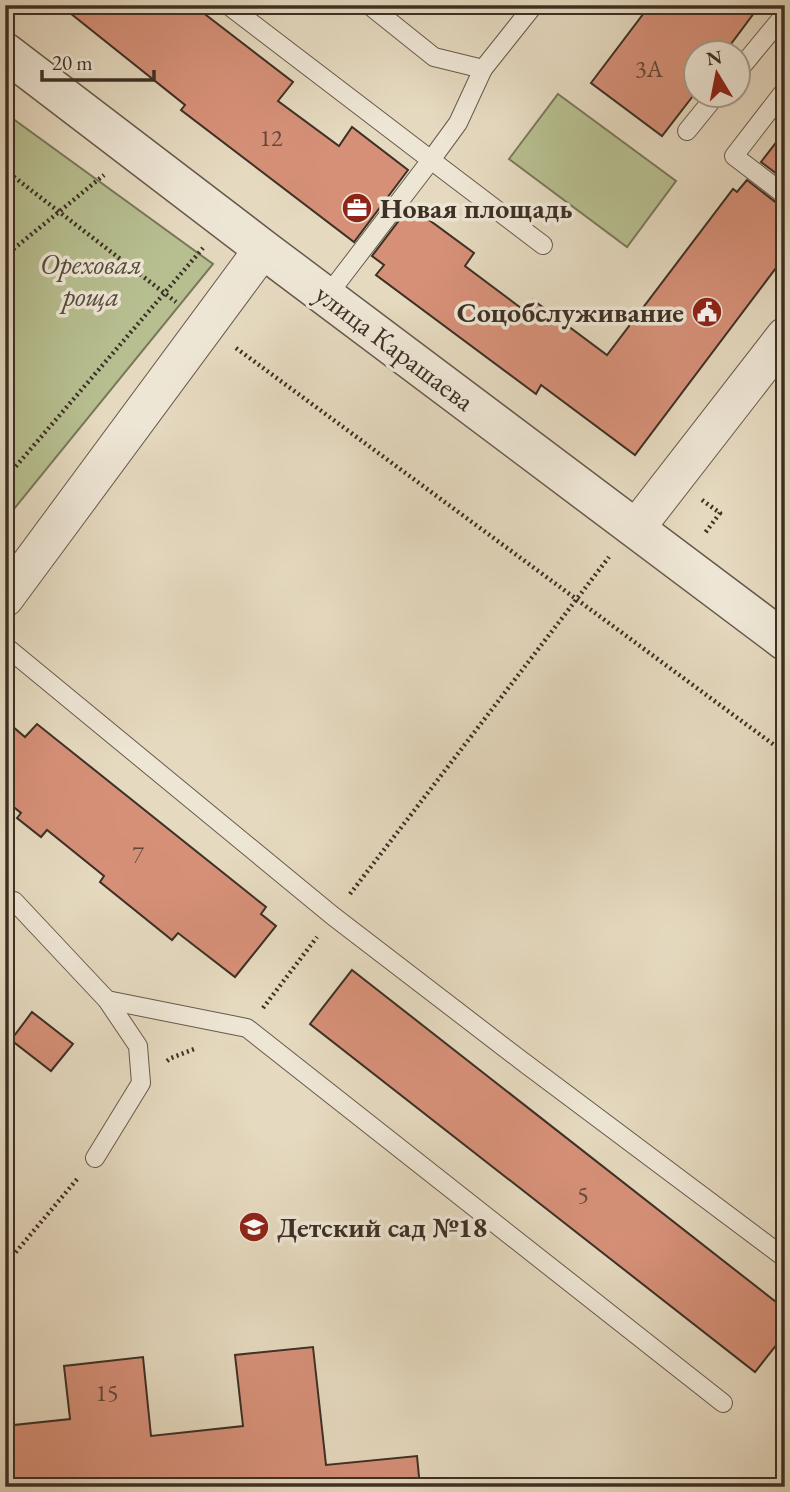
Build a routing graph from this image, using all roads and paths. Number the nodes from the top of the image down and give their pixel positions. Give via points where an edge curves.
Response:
1 (228, 5) edge
2 (369, 5) edge
3 (534, 5) edge
4 (785, 14) edge
5 (5, 52) edge
6 (752, 53) edge
7 (483, 69) junction
8 (785, 90) edge
9 (706, 108) edge
10 (687, 131) dead end
11 (431, 160) junction
12 (5, 170) edge
13 (106, 173) dead end
14 (785, 195) edge
15 (60, 212) junction
16 (543, 245) dead end
17 (204, 247) dead end
18 (263, 249) junction
19 (5, 256) edge
20 (165, 293) junction
21 (327, 296) junction
22 (207, 326) junction
23 (785, 336) edge
24 (5, 478) edge
25 (696, 496) dead end
26 (624, 540) junction
27 (701, 540) dead end
28 (5, 598) edge
29 (576, 599) junction
30 (785, 641) edge
31 (5, 646) edge
32 (785, 753) edge
33 (8, 903) edge
34 (333, 916) junction
35 (107, 1000) junction
36 (95, 1158) joint
37 (785, 1258) edge
38 (5, 1265) edge
39 (723, 1403) dead end

1 - 11 lane
2 - 7 lane via 434,57
3 - 7 lane
4 - 6 lane
5 - 18 street, улица Карашаева
7 - 11 lane via 458,123
8 - 14 lane via 734,156
9 - 10 lane
11 - 16 lane
11 - 21 lane
12 - 15 path
13 - 15 path
15 - 19 path
15 - 20 path
17 - 20 path
18 - 21 street, улица Карашаева
18 - 22 street
20 - 22 path
20 - 24 path
21 - 26 street, улица Карашаева
22 - 28 street
22 - 29 path
23 - 26 street
25 - 27 path via 720,513
26 - 29 path
26 - 30 street, улица Карашаева
29 - 32 path
29 - 34 path
31 - 34 lane
33 - 35 lane
34 - 37 lane
35 - 36 lane via 138,1046 141,1083
35 - 39 lane via 247,1028
36 - 38 path

